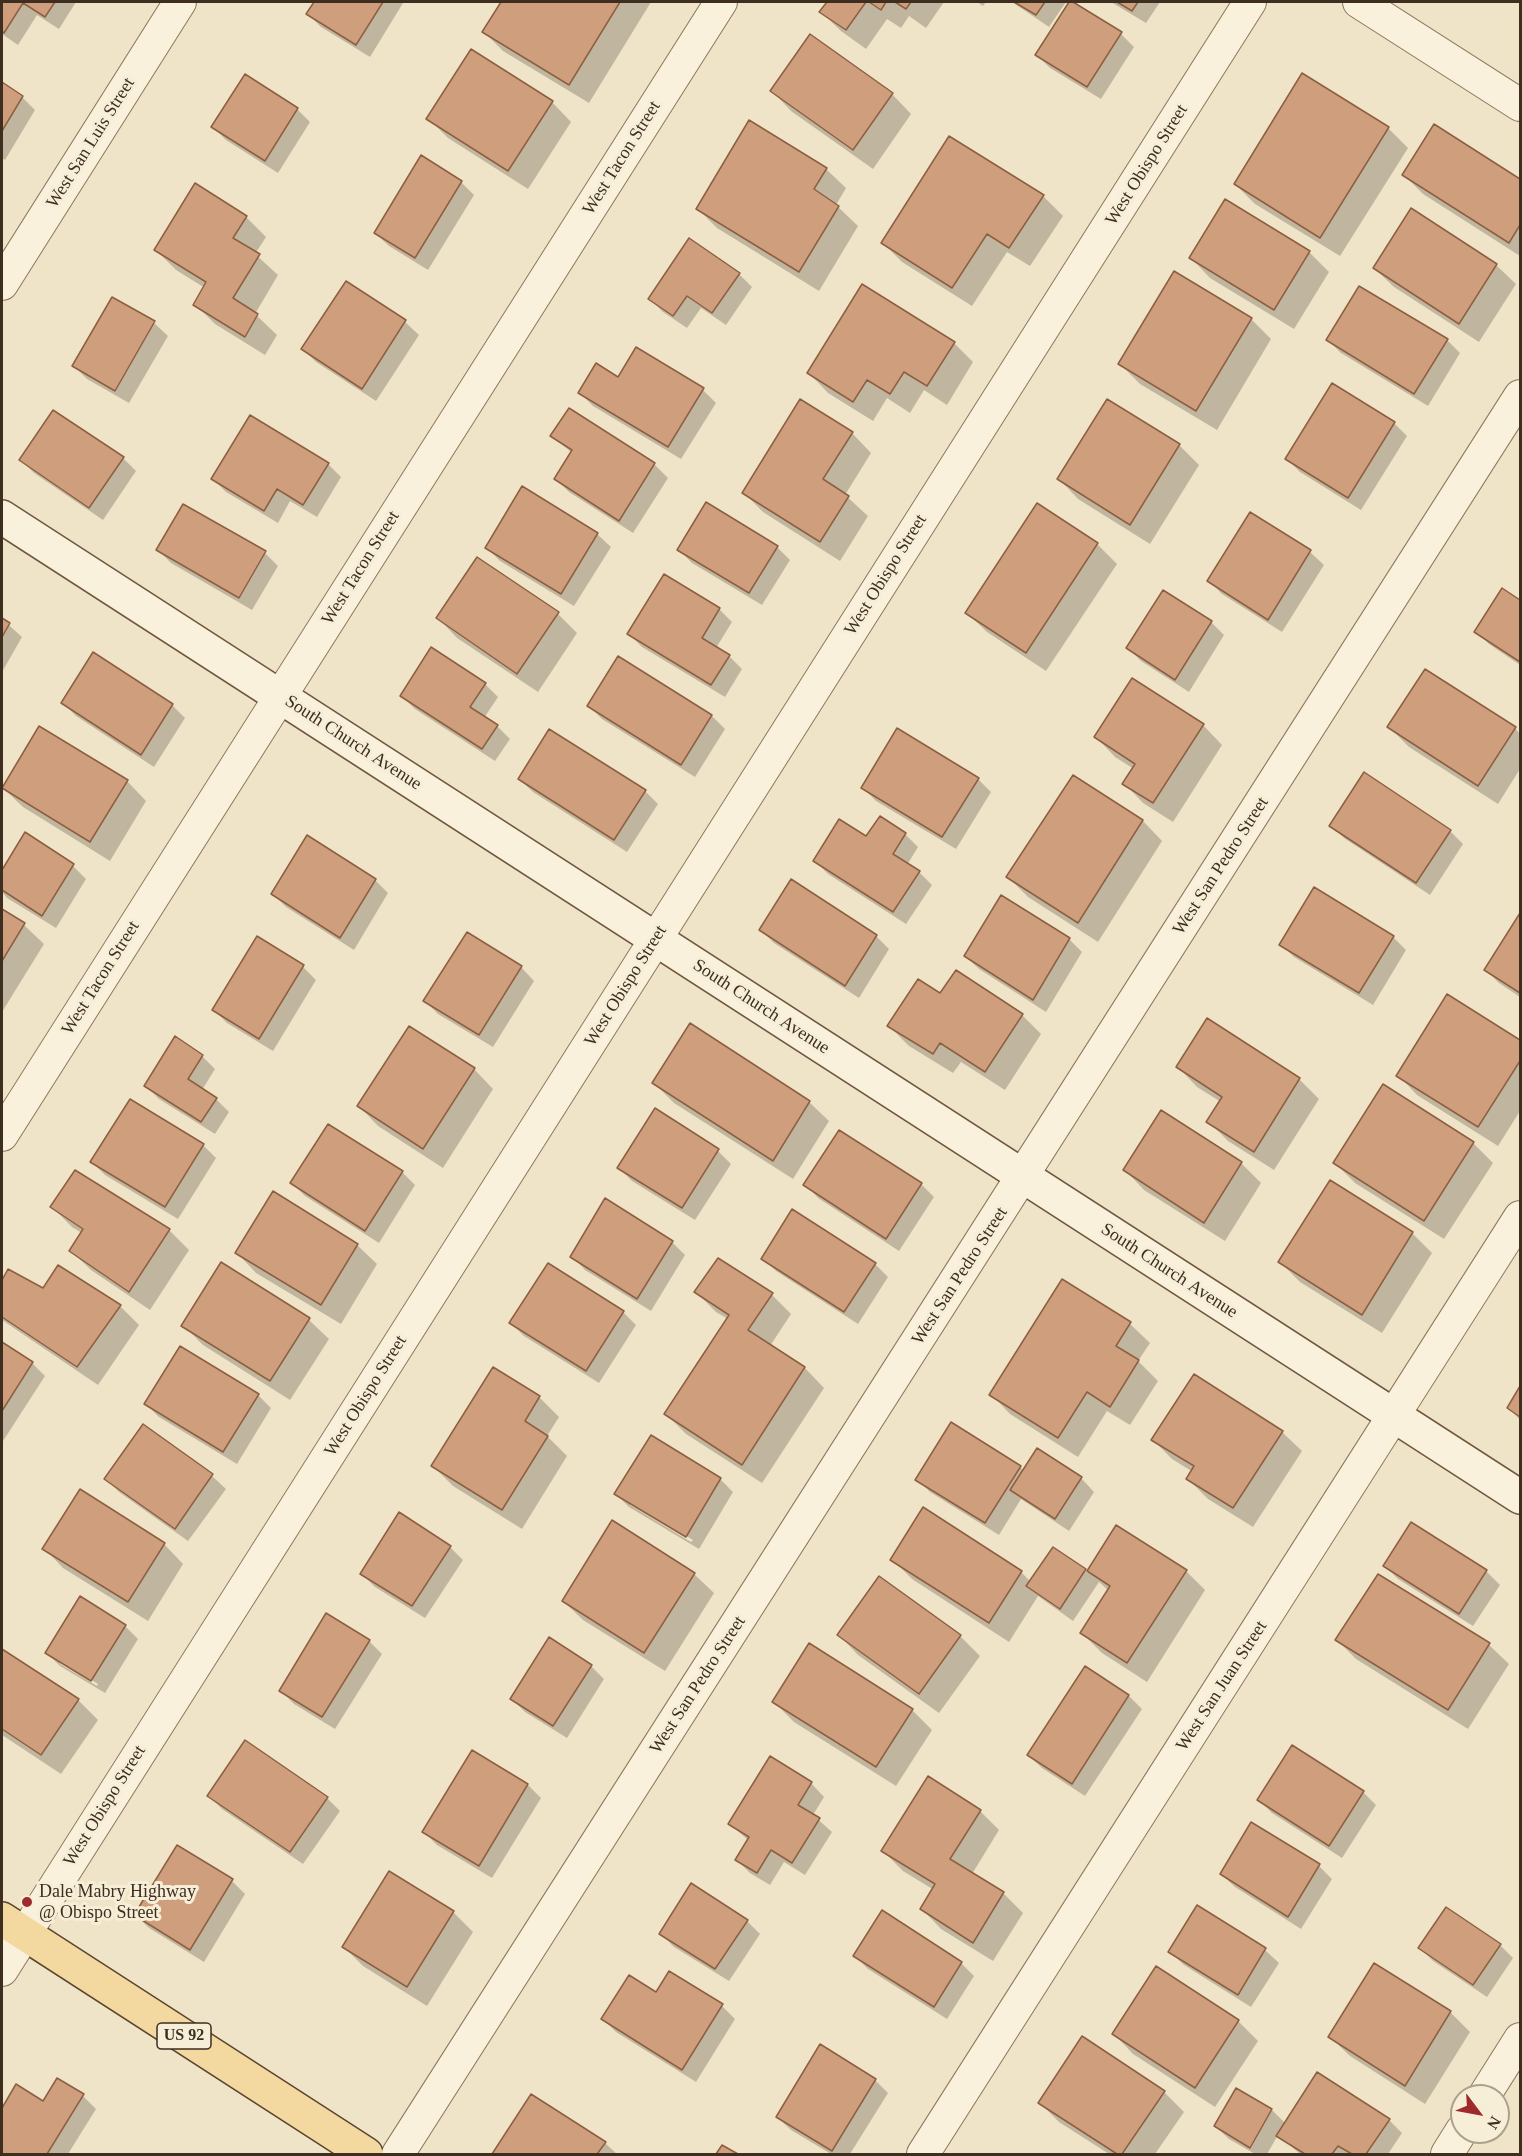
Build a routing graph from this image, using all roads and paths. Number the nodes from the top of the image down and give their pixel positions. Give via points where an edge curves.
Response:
1 (180, 2) edge
2 (721, 2) edge
3 (1250, 2) edge
4 (1359, 2) edge
5 (1521, 105) edge
6 (2, 284) edge
7 (1521, 396) edge
8 (2, 517) edge
9 (280, 696) junction
10 (656, 939) junction
11 (2, 1135) edge
12 (1023, 1176) junction
13 (1521, 1217) edge
14 (1394, 1417) junction
15 (1521, 1497) edge
16 (13, 1926) edge
17 (2, 1970) edge
18 (1521, 2039) edge
19 (1492, 2084) edge
20 (366, 2154) edge
21 (398, 2154) edge
22 (923, 2154) edge

1 - 6 street, West San Luis Street
2 - 9 street, West Tacon Street
3 - 10 street, West Obispo Street
4 - 5 street
7 - 12 street, West San Pedro Street
8 - 9 street, South Church Avenue
9 - 10 street, South Church Avenue
9 - 11 street, West Tacon Street
10 - 12 street, South Church Avenue
10 - 16 street, West Obispo Street
12 - 14 street, South Church Avenue
12 - 21 street, West San Pedro Street
13 - 14 street, West San Juan Street
14 - 15 street, South Church Avenue
14 - 22 street, West San Juan Street
16 - 17 street, West Obispo Street
16 - 20 main road, US 92
18 - 19 street

